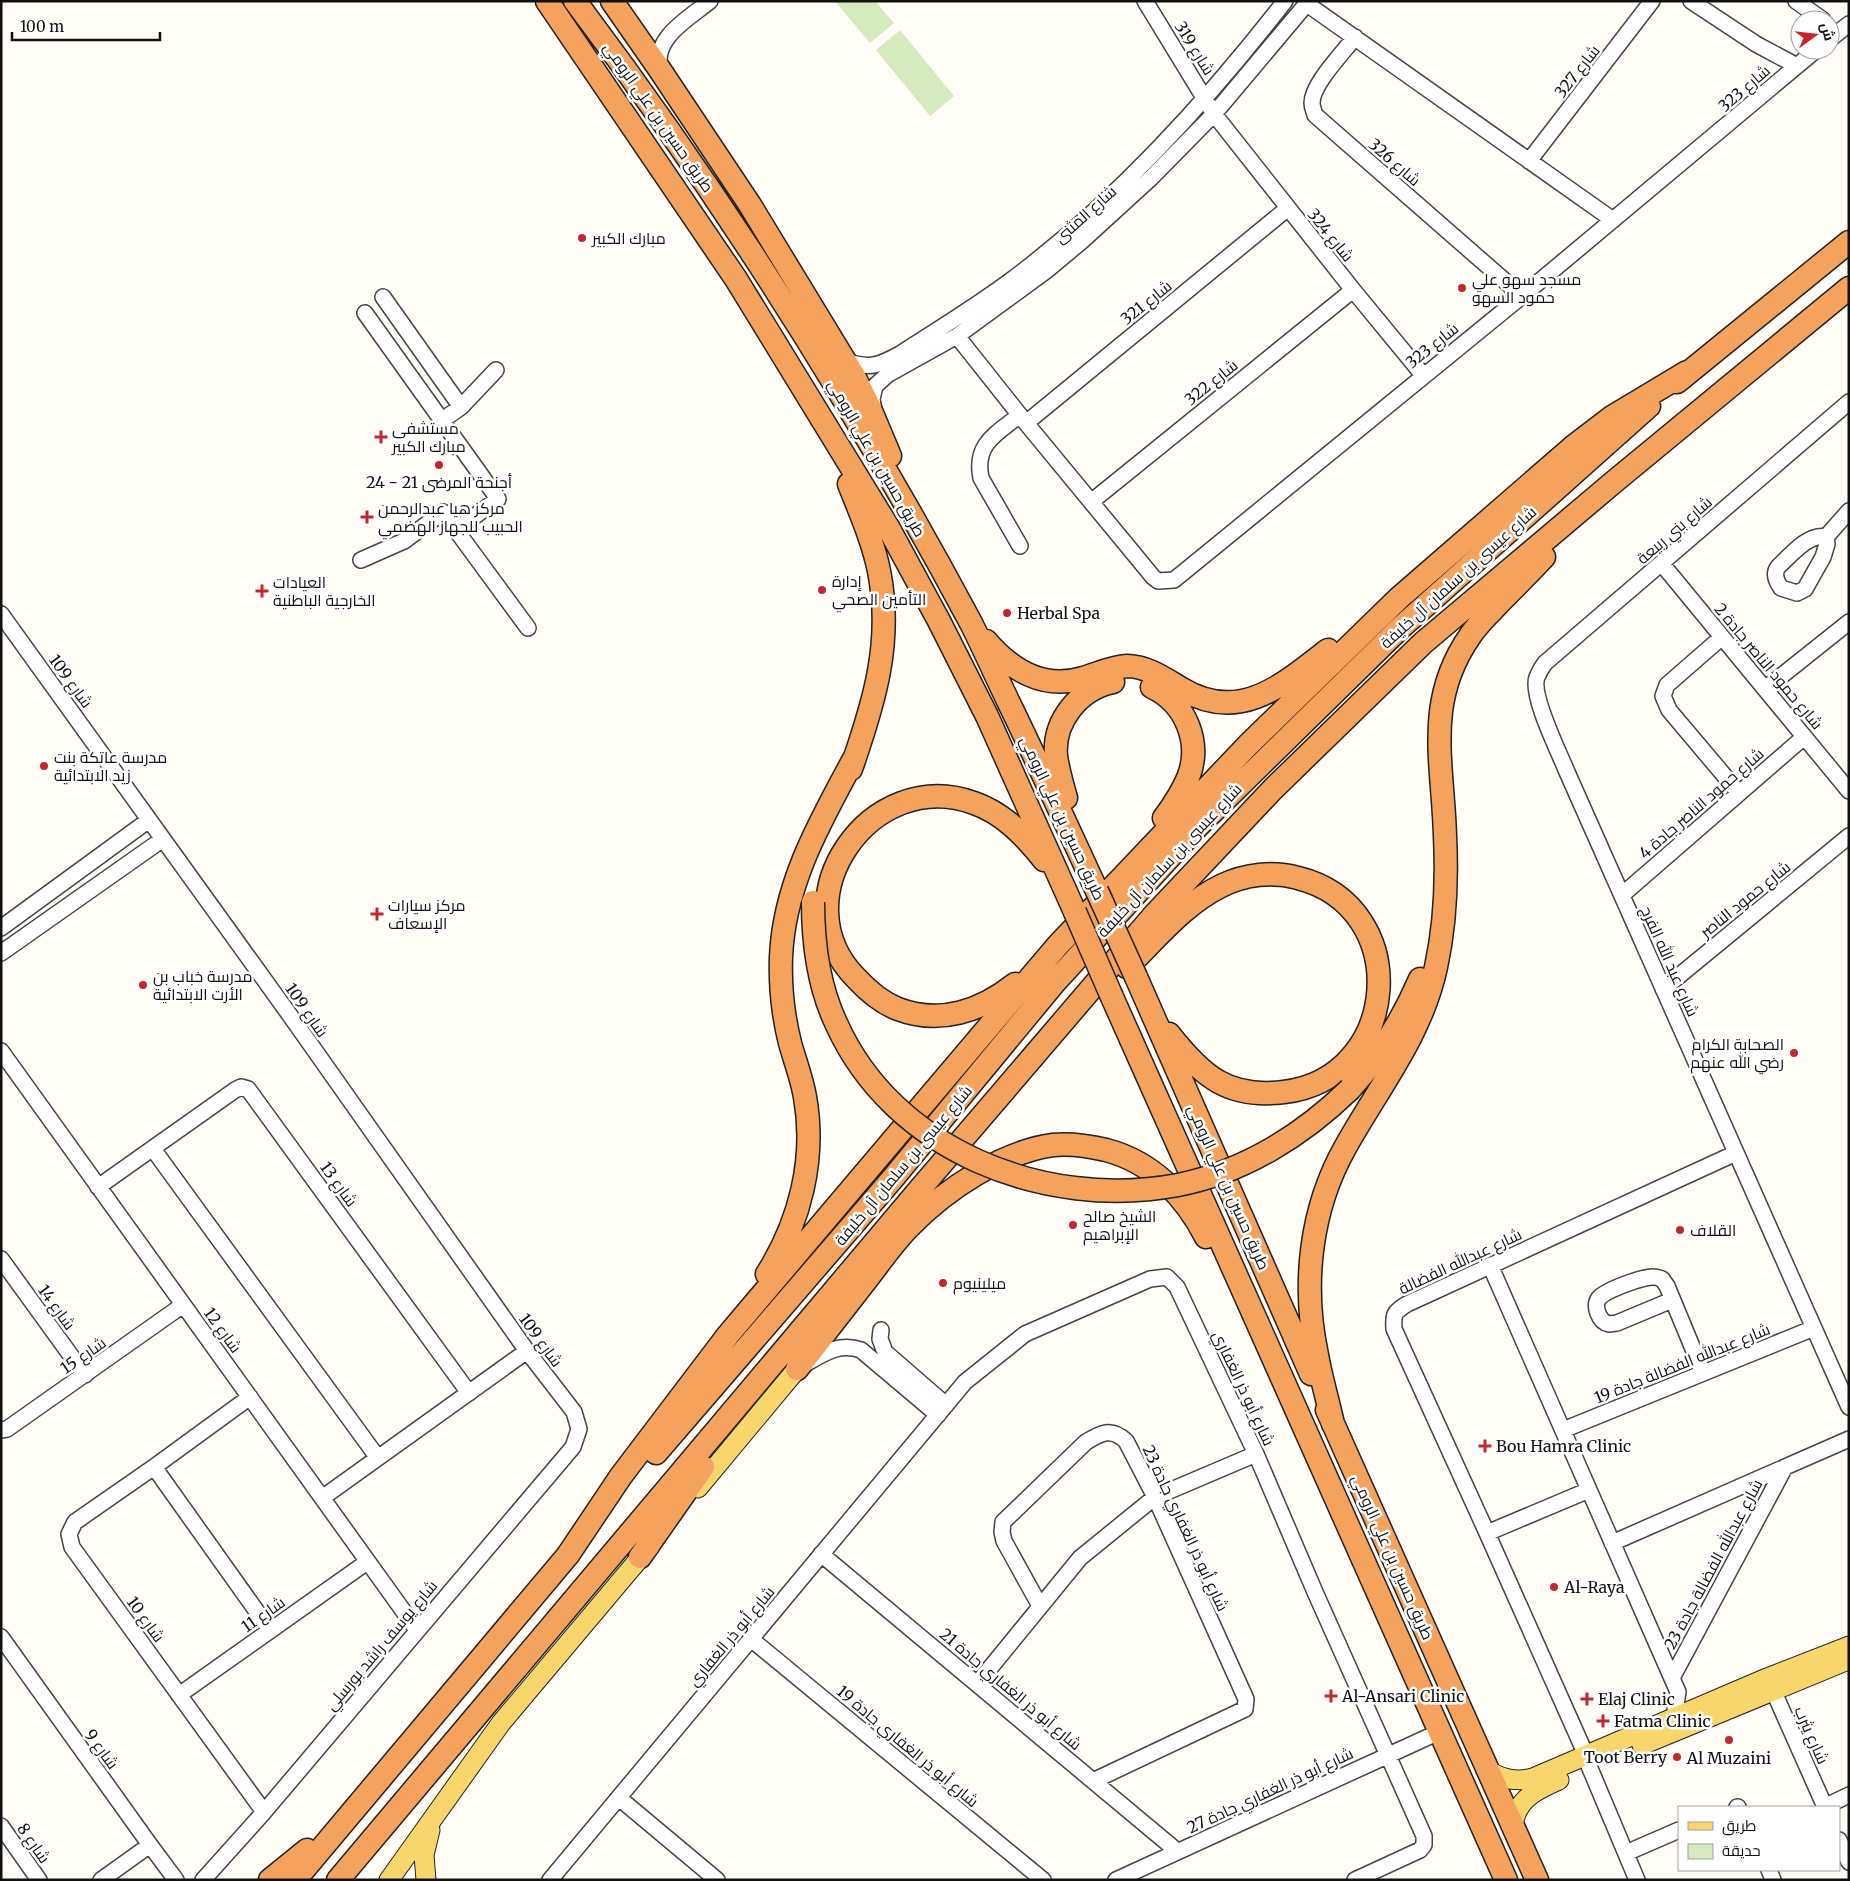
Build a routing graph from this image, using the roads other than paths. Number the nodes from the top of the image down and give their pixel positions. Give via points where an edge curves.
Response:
1 (537, 1) edge
2 (546, 1) edge
3 (575, 1) edge
4 (585, 1) edge
5 (612, 1) edge
6 (710, 1) edge
7 (1145, 1) edge
8 (1285, 1) edge
9 (1652, 1) edge
10 (1691, 1) edge
11 (1796, 1) edge
12 (1308, 2) edge
13 (1808, 10) edge
14 (636, 34) junction
15 (666, 37) junction
16 (1355, 37) junction
17 (579, 51) junction
18 (1804, 60) edge
19 (1796, 66) junction
20 (660, 70) junction
21 (636, 82) junction
22 (1205, 97) junction
23 (1214, 114) junction
24 (1529, 161) junction
25 (1288, 208) junction
26 (1613, 220) junction
27 (1849, 242) edge
28 (1849, 288) edge
29 (1353, 290) junction
30 (1522, 296) junction
31 (383, 298) dead end
32 (365, 313) dead end
33 (957, 336) junction
34 (845, 361) junction
35 (496, 370) dead end
36 (1687, 372) junction
37 (1423, 375) junction
38 (1849, 402) edge
39 (461, 406) junction
40 (1023, 419) junction
41 (441, 421) junction
42 (876, 422) junction
43 (827, 427) junction
44 (1615, 481) junction
45 (1091, 502) junction
46 (1849, 511) edge
47 (456, 530) junction
48 (921, 533) junction
49 (1826, 537) dead end
50 (1020, 546) dead end
51 (361, 560) dead end
52 (1662, 564) junction
53 (1400, 598) junction
54 (1, 614) edge
55 (1849, 622) edge
56 (972, 625) junction
57 (528, 628) dead end
58 (1722, 637) junction
59 (1765, 690) junction
60 (1536, 692) joint
61 (1804, 737) junction
62 (855, 757) junction
63 (1849, 791) edge
64 (1739, 794) junction
65 (149, 820) junction
66 (1849, 836) edge
67 (163, 839) junction
68 (98, 858) junction
69 (1088, 871) junction
70 (1127, 871) junction
71 (1064, 886) junction
72 (1444, 894) junction
73 (1622, 895) junction
74 (1, 928) edge
75 (34, 930) junction
76 (1058, 945) junction
77 (1, 953) edge
78 (1663, 989) junction
79 (1150, 1009) junction
80 (3, 1058) edge
81 (1025, 1068) junction
82 (153, 1149) junction
83 (1736, 1152) junction
84 (98, 1187) junction
85 (1, 1259) edge
86 (1490, 1265) junction
87 (1672, 1300) junction
88 (184, 1305) junction
89 (1814, 1328) junction
90 (728, 1335) junction
91 (797, 1336) junction
92 (527, 1351) junction
93 (877, 1362) junction
94 (797, 1369) junction
95 (1703, 1373) junction
96 (85, 1375) junction
97 (469, 1393) junction
98 (250, 1397) junction
99 (1849, 1407) edge
100 (942, 1410) junction
101 (1333, 1424) junction
102 (579, 1429) joint
103 (1, 1430) edge
104 (1563, 1430) junction
105 (1849, 1440) edge
106 (1312, 1445) junction
107 (1256, 1454) junction
108 (378, 1458) junction
109 (154, 1467) junction
110 (1785, 1467) junction
111 (1589, 1490) junction
112 (1155, 1497) junction
113 (322, 1498) junction
114 (1488, 1533) junction
115 (1612, 1543) junction
116 (822, 1554) junction
117 (568, 1555) junction
118 (640, 1557) junction
119 (367, 1562) junction
120 (1040, 1606) junction
121 (270, 1630) junction
122 (417, 1630) junction
123 (1, 1637) edge
124 (751, 1639) junction
125 (1849, 1646) edge
126 (1849, 1660) edge
127 (1672, 1678) junction
128 (977, 1684) junction
129 (1770, 1685) junction
130 (1678, 1692) junction
131 (179, 1695) junction
132 (1704, 1705) junction
133 (1674, 1718) junction
134 (1439, 1732) junction
135 (1388, 1755) junction
136 (1588, 1761) junction
137 (1489, 1771) junction
138 (1093, 1781) junction
139 (1849, 1795) edge
140 (619, 1798) junction
141 (1824, 1806) edge
142 (1826, 1806) edge
143 (264, 1812) junction
144 (434, 1819) junction
145 (346, 1820) junction
146 (1513, 1825) junction
147 (1, 1826) edge
148 (1678, 1830) edge
149 (1840, 1842) edge
150 (150, 1845) junction
151 (1178, 1852) junction
152 (1626, 1853) junction
153 (1849, 1862) edge
154 (39, 1880) edge
155 (101, 1880) edge
156 (176, 1880) edge
157 (203, 1880) edge
158 (270, 1880) edge
159 (295, 1880) edge
160 (338, 1880) edge
161 (389, 1880) edge
162 (426, 1880) edge
163 (550, 1880) edge
164 (717, 1880) edge
165 (1043, 1880) edge
166 (1116, 1880) edge
167 (1355, 1880) edge
168 (1506, 1880) edge
169 (1537, 1880) edge
170 (1637, 1880) edge

1 - 17 highway
2 - 17 highway, طريق حسين بن علي الرومي
3 - 21 highway, طريق حسين بن علي الرومي
4 - 21 highway
5 - 14 highway
6 - 15 street
7 - 22 street, شارع 319
8 - 22 street, شارع المثنى
9 - 24 street, شارع 327
10 - 19 street
11 - 13 street
12 - 16 street
12 - 23 street, شارع المثنى
14 - 15 street
14 - 20 highway
15 - 20 street via 659,53
16 - 24 street
16 - 30 street, شارع 326 via 1317,86 1312,106 1315,115
17 - 43 highway, طريق حسين بن علي الرومي via 736,279
18 - 19 street, شارع 323
19 - 26 street, شارع 323
20 - 34 highway via 750,205
21 - 48 highway, طريق حسين بن علي الرومي via 802,331
22 - 23 street, شارع 319
22 - 34 street, شارع المثنى via 1127,182 1010,281 883,364 870,367
23 - 25 street, شارع 324
23 - 33 street, شارع المثنى via 1152,178 1082,242
24 - 26 street
25 - 29 street, شارع 324
25 - 40 street, شارع 321
26 - 30 street, شارع 323
27 - 36 highway, شارع عيسى بن سلمان آل خليفة
28 - 44 highway, شارع عيسى بن سلمان آل خليفة
29 - 37 street, شارع 324
29 - 45 street, شارع 322
30 - 37 street, شارع 323
31 - 39 street
32 - 41 street
33 - 40 street
33 - 42 street, شارع المثنى via 875,386 872,399
34 - 42 highway
35 - 39 street
36 - 53 highway via 1612,417 1574,446
36 - 117 highway, شارع عيسى بن سلمان آل خليفة via 1398,630 1198,826 1055,982 894,1177
37 - 45 street, شارع 323 via 1174,580 1158,581 1153,577
38 - 52 street, شارع بني ربيعة
39 - 41 street
40 - 45 street
40 - 50 street, شارع 321 via 991,438 979,458 981,478
41 - 47 street via 498,499
42 - 48 highway
43 - 62 highway via 865,525 879,570 884,605 879,677
43 - 71 highway, طريق حسين بن علي الرومي via 939,621 987,716
44 - 72 highway via 1477,626 1452,670 1441,707 1439,735 1446,835
44 - 81 highway, شارع عيسى بن سلمان آل خليفة via 1423,643 1273,789 1155,914
46 - 49 street
47 - 51 street via 443,512 404,541
47 - 57 street
48 - 56 highway, طريق حسين بن علي الرومي
52 - 58 street, شارع حمود الناصر جادة 2
52 - 60 street, شارع بني ربيعة via 1545,663 1536,678
53 - 56 highway via 1276,688 1256,698 1235,702 1193,695 1153,672 1128,666 1078,680 1056,682 1029,676 1000,656
53 - 70 highway via 1248,745
54 - 65 street, شارع 109
55 - 59 street
56 - 69 highway, طريق حسين بن علي الرومي
58 - 59 street, شارع حمود الناصر جادة 2
58 - 64 street via 1668,685 1663,696 1669,710
59 - 61 street, شارع حمود الناصر جادة 2
60 - 73 street, شارع عبد الله الفرج via 1567,772
61 - 63 street, شارع حمود الناصر جادة 2
61 - 64 street, شارع حمود الناصر جادة 4
62 - 72 highway, bridge via 823,848 813,902 815,951 822,985 841,1034 862,1068 886,1097 933,1137 958,1152 1012,1175 1048,1184 1101,1191 1153,1189 1198,1180 1240,1165 1290,1138 1319,1117 1350,1089 1384,1047 1414,994
62 - 90 highway via 804,859 790,898 783,936 785,1016 803,1085 808,1126 802,1194 779,1254
64 - 73 street, شارع حمود الناصر جادة 4
65 - 67 street, شارع 109
65 - 68 street
66 - 78 street, شارع حمود الناصر
67 - 75 street
67 - 92 street, شارع 109
68 - 74 street
68 - 75 street via 112,861 109,870 60,905
69 - 70 highway via 1056,756 1058,733 1067,713 1086,693 1104,684 1126,681 1154,688 1175,702 1187,721 1193,750 1192,766 1184,786
69 - 79 highway, طريق حسين بن علي الرومي, bridge
70 - 76 highway
71 - 76 highway via 1009,822 974,803 933,796 900,804 866,824 848,842 832,874 829,891 830,929 845,965 875,996 894,1007 924,1016 950,1015 984,1005 1017,982
71 - 106 highway, طريق حسين بن علي الرومي, bridge
72 - 101 highway via 1436,968 1420,1017 1396,1065 1345,1147 1318,1216 1312,1248 1311,1312 1316,1353
73 - 78 street, شارع عبد الله الفرج
75 - 77 street
76 - 90 highway
78 - 83 street, شارع عبد الله الفرج
79 - 81 highway via 1203,1072 1222,1084 1262,1093 1288,1092 1322,1081 1337,1071 1364,1040 1374,1017 1379,991 1380,976 1374,947 1356,913 1326,888 1301,878 1275,874 1235,880 1186,910
79 - 101 highway, طريق حسين بن علي الرومي
80 - 84 street, شارع 12 via 45,1110
81 - 91 highway, شارع عيسى بن سلمان آل خليفة
82 - 84 street, شارع 13
82 - 97 street, شارع 13 via 235,1090 241,1087 248,1089
82 - 108 street
83 - 86 street, شارع عبدالله الفضالة
83 - 89 street, شارع عبد الله الفرج
84 - 88 street, شارع 12
85 - 96 street, شارع 14
86 - 104 street
86 - 114 street, شارع عبدالله الفضالة via 1407,1304 1393,1317 1394,1329
87 - 87 street via 1662,1279 1653,1277 1603,1295 1597,1300 1597,1308 1599,1315 1609,1324
87 - 95 street
88 - 96 street, شارع 15
88 - 98 street, شارع 12
89 - 95 street, شارع عبدالله الفضالة جادة 19
89 - 99 street, شارع عبد الله الفرج
90 - 117 highway via 621,1476
91 - 118 highway
91 - 160 highway
92 - 97 street
92 - 102 street, شارع 109 via 574,1412
93 - 94 street via 851,1346 830,1350
93 - 100 street
93 - 100 street via 876,1348 881,1332 880,1344 885,1352
94 - 106 highway via 901,1236 934,1204 989,1168 1021,1153 1055,1145 1085,1146 1112,1152 1137,1163 1159,1177 1186,1204 1201,1227
94 - 118 main road
95 - 104 street, شارع عبدالله الفضالة جادة 19
96 - 103 street, شارع 15
97 - 108 street
98 - 109 street, شارع 10
98 - 113 street, شارع 12
100 - 107 street, شارع أبو ذر الغفاري via 965,1382 1025,1334 1150,1279 1167,1277 1177,1287
100 - 116 street, شارع أبو ذر الغفاري
101 - 137 highway, طريق حسين بن علي الرومي
102 - 122 street, شارع يوسف راشد بورسلي via 574,1447
104 - 111 street
105 - 110 street, شارع عبدالله الفضالة جادة 23
106 - 134 highway, طريق حسين بن علي الرومي
107 - 112 street
107 - 135 street, شارع أبو ذر الغفاري
108 - 113 street
109 - 121 street
109 - 131 street, شارع 10 via 75,1522 69,1534 72,1547
110 - 115 street, شارع عبدالله الفضالة جادة 23
110 - 127 street, شارع عبدالله الفضالة جادة 23
111 - 114 street
111 - 115 street
112 - 120 street via 1080,1558
112 - 120 street, شارع أبو ذر الغفاري جادة 23 via 1126,1440 1119,1434 1104,1433 1086,1442 1003,1522 1004,1541
112 - 138 street, شارع أبو ذر الغفاري جادة 23 via 1247,1704 1244,1709
113 - 119 street, شارع 12
114 - 136 street, شارع عبدالله الفضالة
115 - 127 street
116 - 124 street, شارع أبو ذر الغفاري
116 - 128 street, شارع أبو ذر الغفاري جادة 21
117 - 145 highway
118 - 144 main road via 501,1723
119 - 121 street, شارع 11
119 - 122 street, شارع 12
120 - 128 street
121 - 131 street, شارع 11
122 - 143 street, شارع يوسف راشد بورسلي
123 - 150 street, شارع 9
124 - 140 street, شارع أبو ذر الغفاري
124 - 165 street, شارع أبو ذر الغفاري جادة 19
125 - 129 main road
126 - 129 main road
127 - 130 street
128 - 138 street, شارع أبو ذر الغفاري جادة 21
129 - 132 main road
129 - 136 main road
129 - 141 street, شارع يثرب
130 - 132 street
130 - 133 street
131 - 143 street, شارع 10
132 - 133 main road
133 - 136 main road
134 - 135 street, شارع أبو ذر الغفاري جادة 27
134 - 168 highway, طريق حسين بن علي الرومي
135 - 151 street, شارع أبو ذر الغفاري جادة 27
135 - 167 street, شارع أبو ذر الغفاري via 1424,1836 1424,1845 1420,1850
136 - 137 main road via 1526,1780 1509,1779
136 - 146 main road via 1528,1796 1519,1806
136 - 152 street, شارع عبدالله الفضالة
137 - 146 highway, طريق حسين بن علي الرومي
138 - 151 street, شارع أبو ذر الغفاري جادة 21
139 - 142 street
140 - 163 street, شارع أبو ذر الغفاري
140 - 164 street
143 - 157 street, شارع يوسف راشد بورسلي
144 - 161 main road
144 - 162 main road via 425,1846
145 - 158 highway
145 - 159 highway
146 - 169 highway, طريق حسين بن علي الرومي
147 - 154 street, شارع 8
148 - 152 street
149 - 153 street
150 - 155 street
150 - 156 street, شارع 9
151 - 166 street, شارع أبو ذر الغفاري جادة 27
152 - 170 street, شارع عبدالله الفضالة

